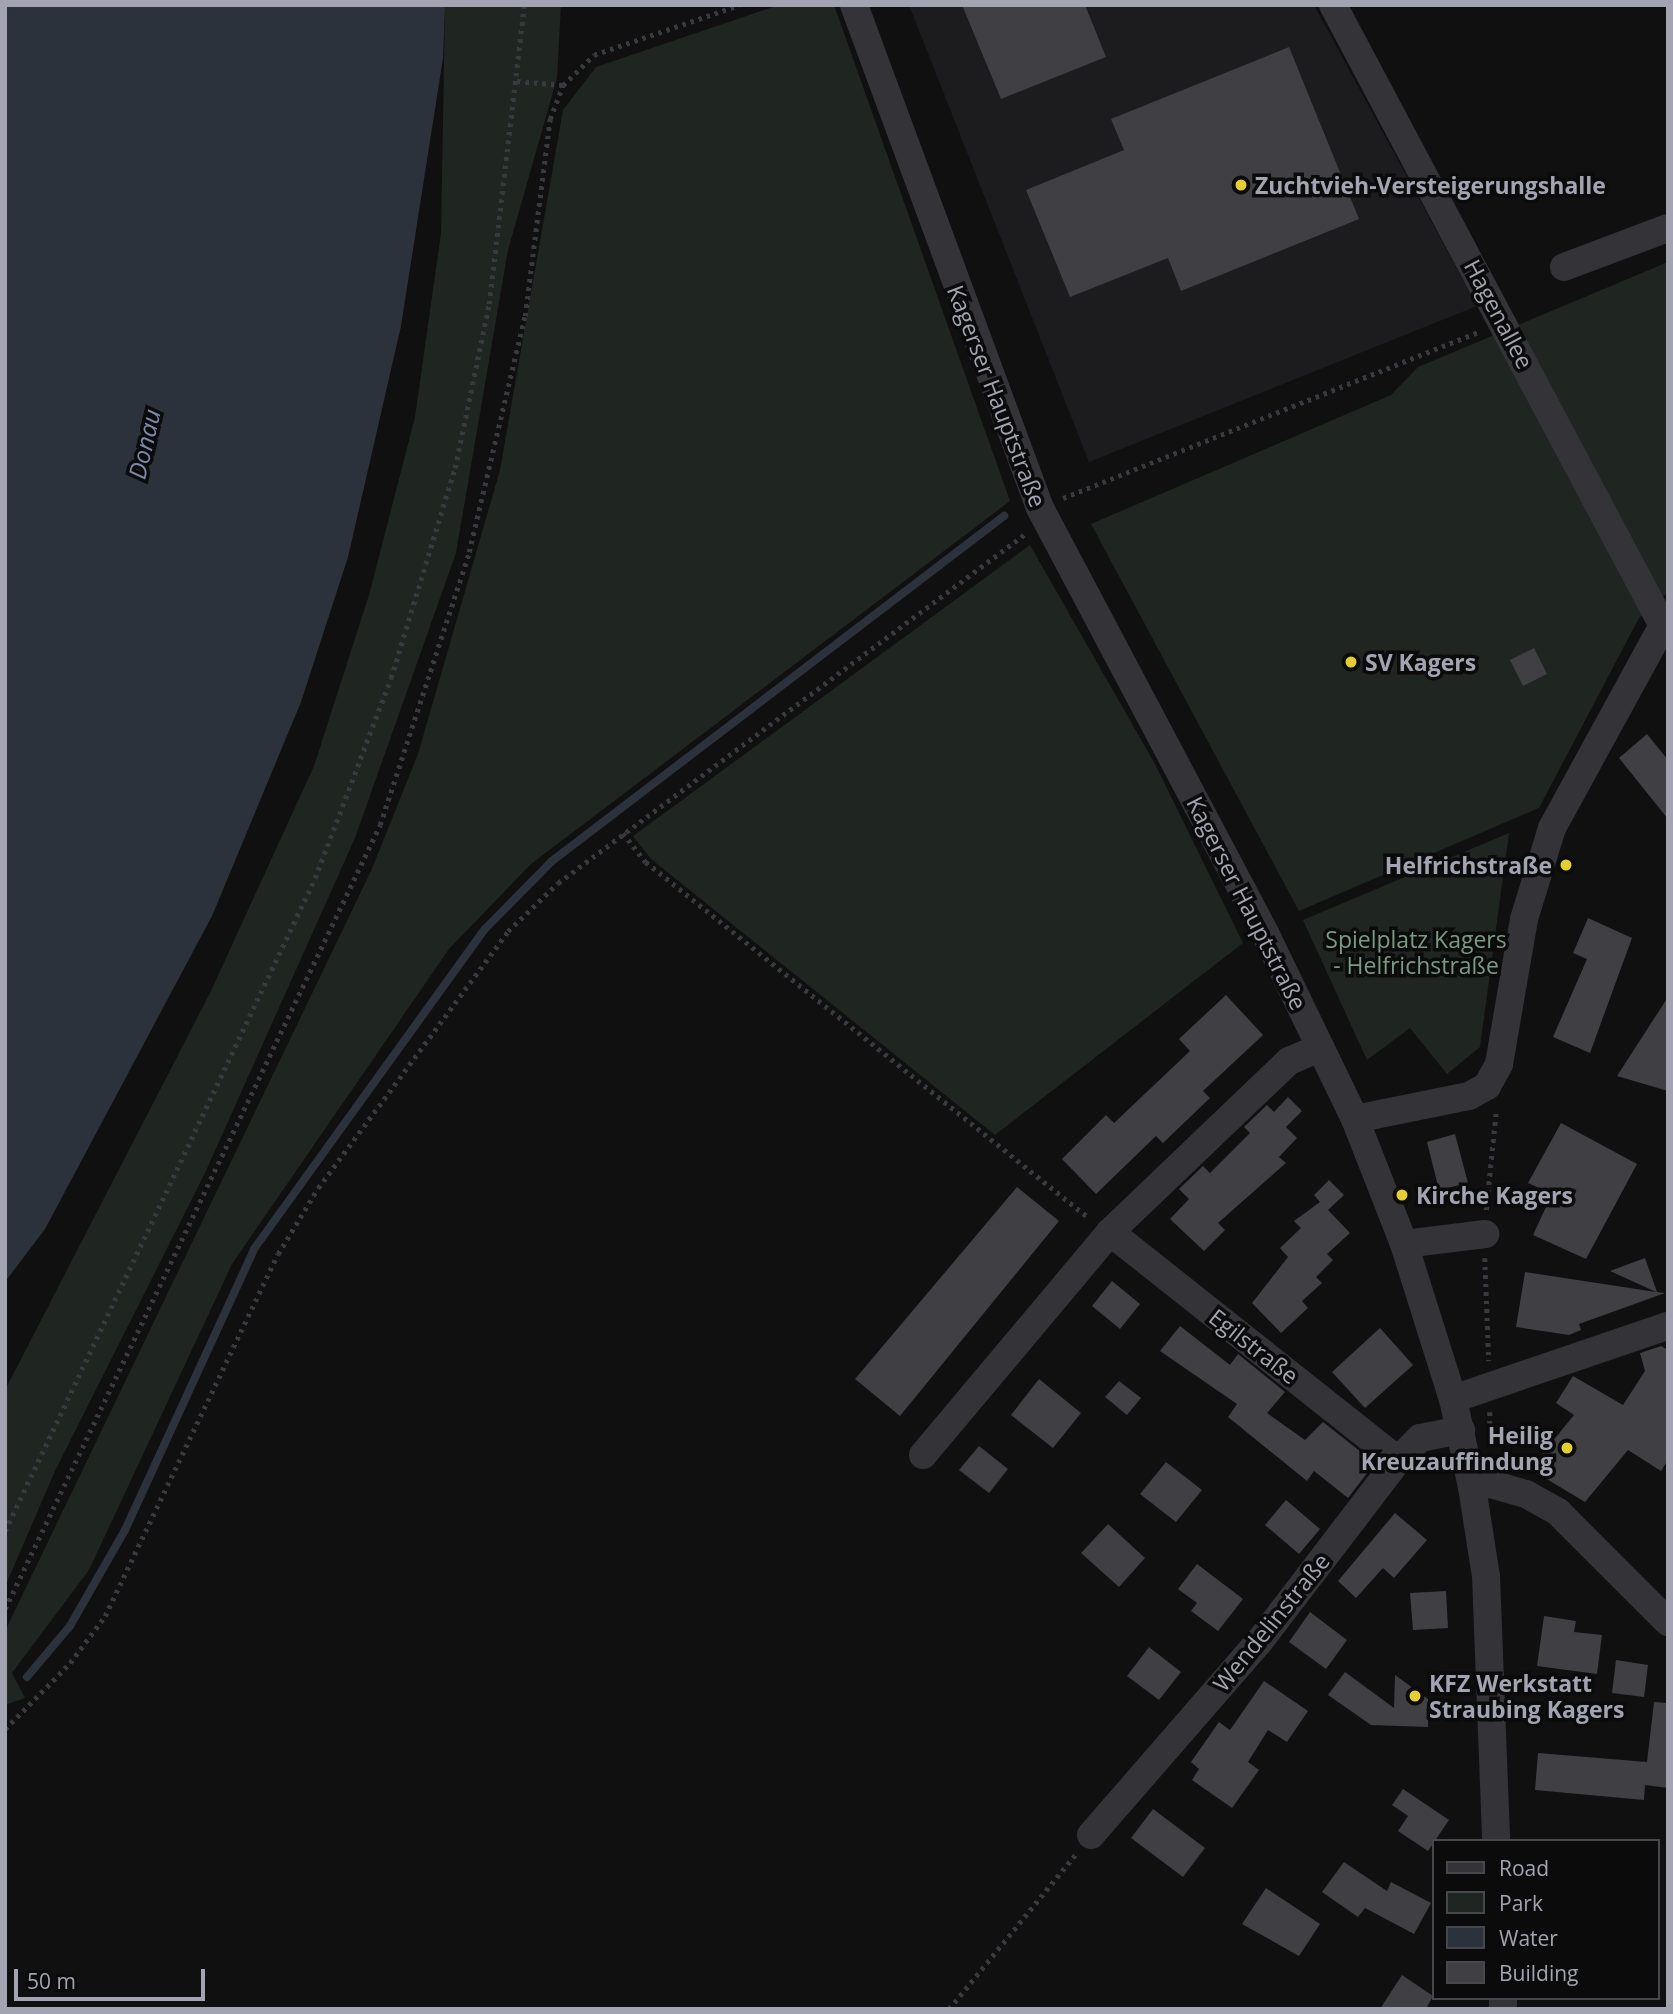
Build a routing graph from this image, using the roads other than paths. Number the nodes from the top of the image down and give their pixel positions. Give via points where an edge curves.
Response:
1 (854, 5) edge
2 (1333, 5) edge
3 (1668, 228) edge
4 (1564, 267) dead end
5 (1666, 618) edge
6 (1320, 1048) junction
7 (1355, 1119) junction
8 (1110, 1232) junction
9 (1485, 1234) road end
10 (1404, 1244) junction
11 (1668, 1326) edge
12 (1453, 1399) junction
13 (1461, 1430) junction
14 (923, 1455) dead end
15 (1398, 1460) junction
16 (1481, 1485) junction
17 (1668, 1622) edge
18 (1091, 1835) road end
19 (1496, 1839) edge

1 - 6 street, Kagerser Hauptstraße via 1043,515
2 - 5 street, Hagenallee
3 - 4 street
5 - 7 street via 1552,828 1524,919 1492,1098 1469,1096
6 - 7 street, Kagerser Hauptstraße
6 - 8 street via 1289,1061
7 - 10 street, Kagerser Hauptstraße
8 - 14 street
8 - 15 street, Egilstraße
9 - 10 street
10 - 12 street, Kagerser Hauptstraße
11 - 12 street
12 - 13 street, Kagerser Hauptstraße
13 - 15 street, Wendelinstraße via 1420,1438
13 - 16 street, Kagerser Hauptstraße
15 - 18 street, Wendelinstraße via 1259,1642
16 - 17 street via 1558,1512
16 - 19 street, Kagerser Hauptstraße

